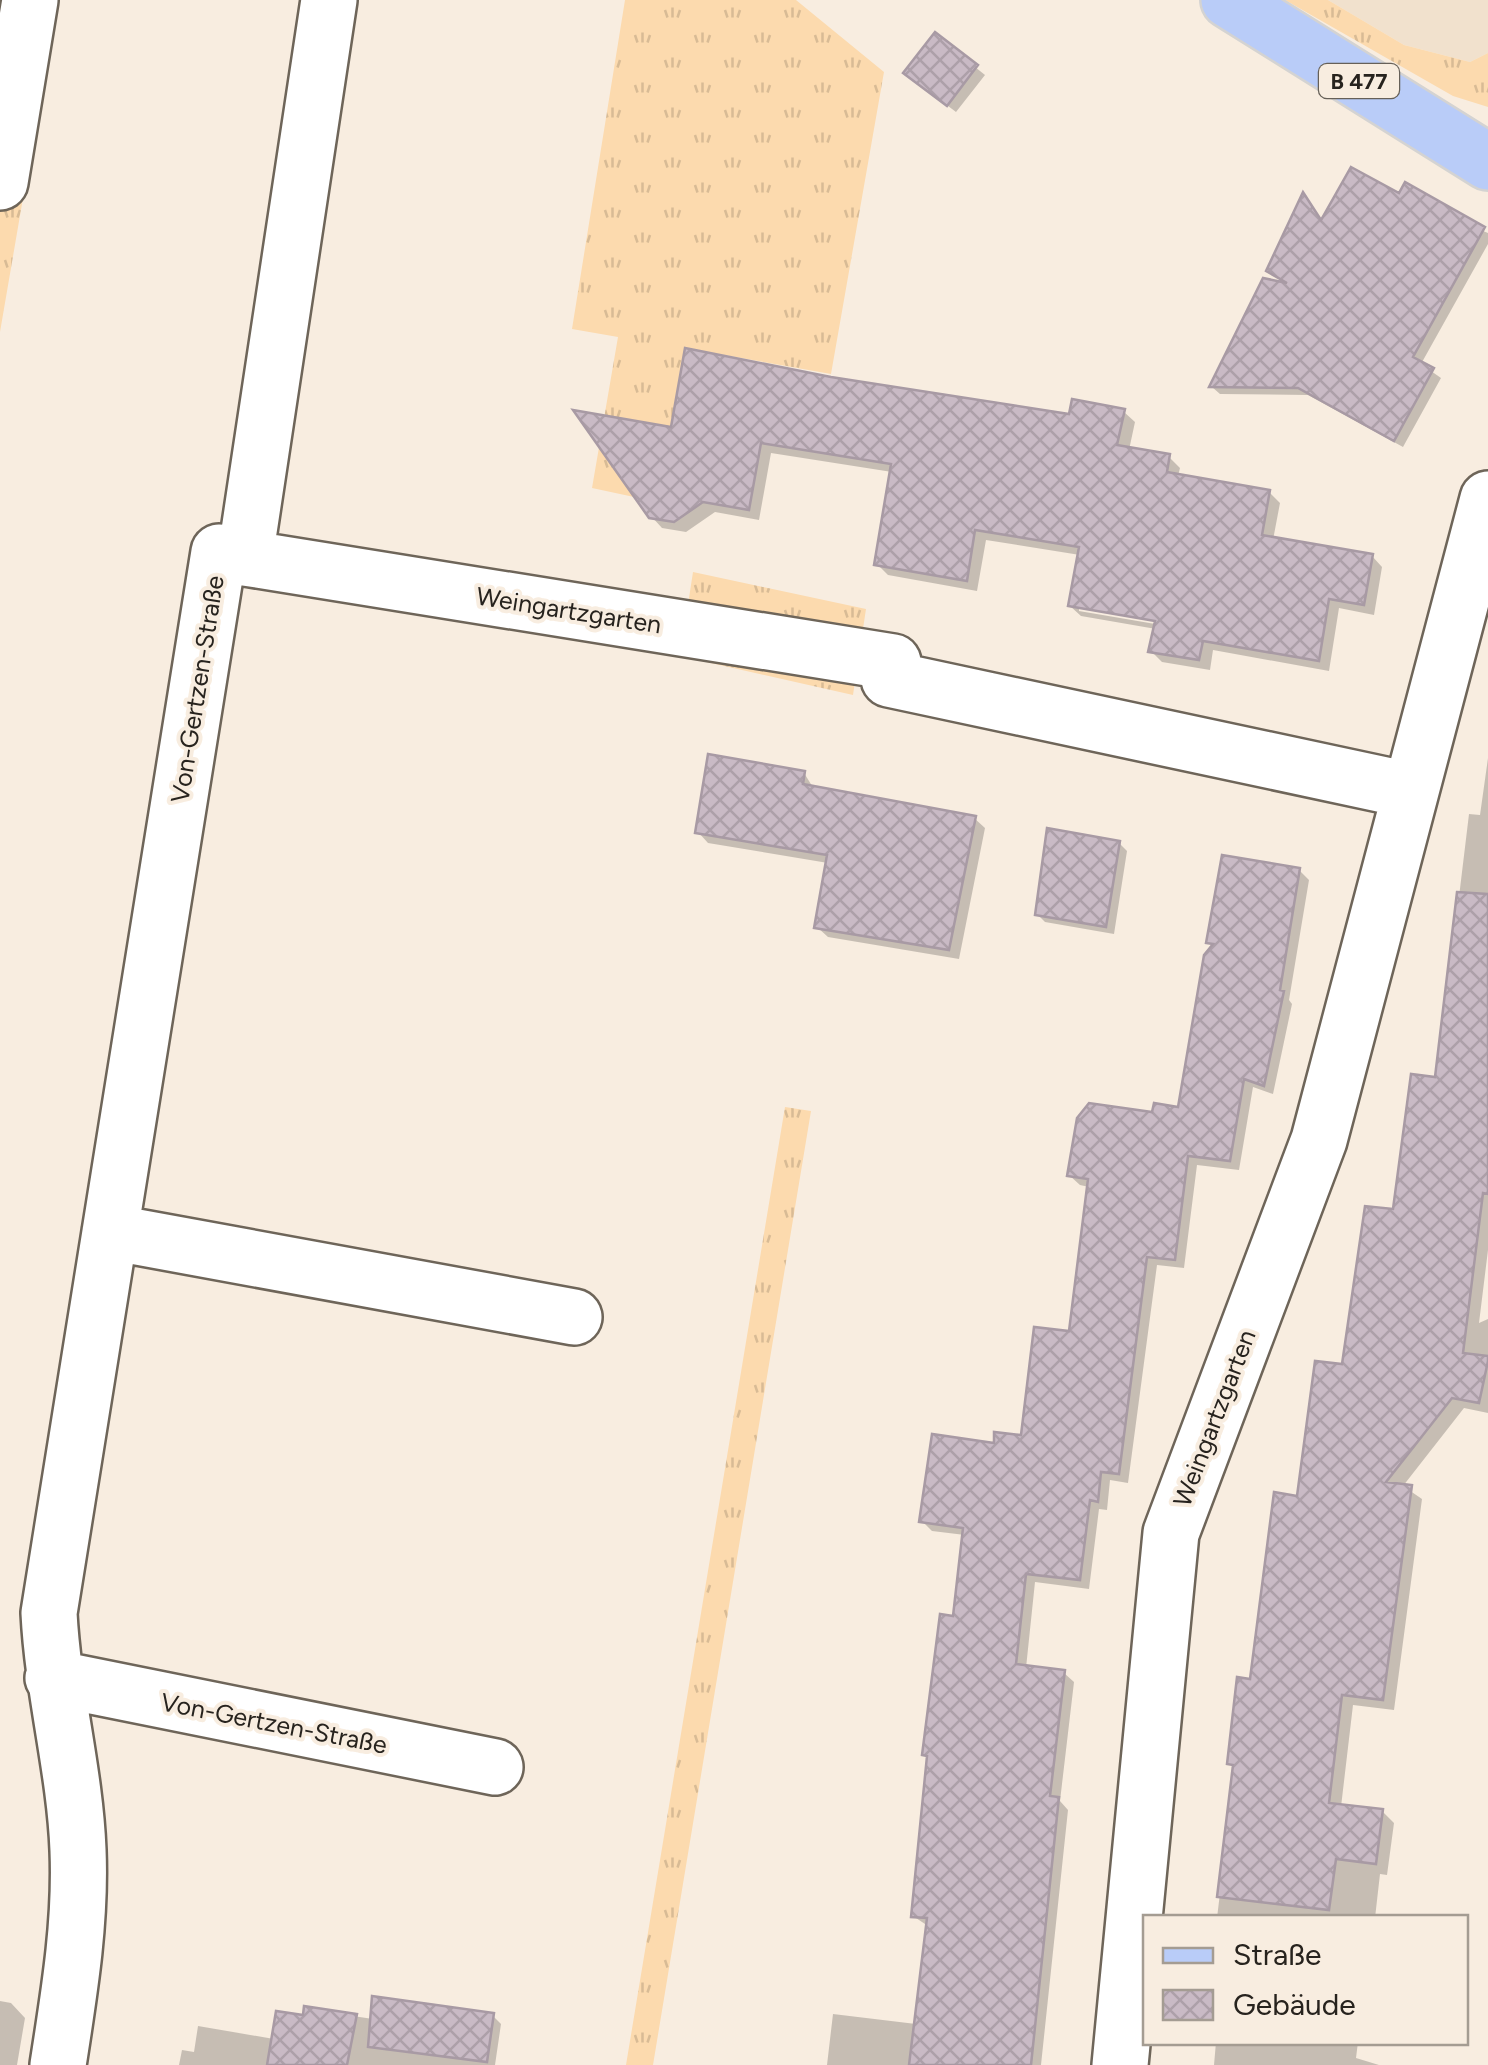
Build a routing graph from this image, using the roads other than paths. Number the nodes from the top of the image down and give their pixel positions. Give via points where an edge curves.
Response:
1 (30, 0) edge
2 (329, 0) edge
3 (1229, 0) edge
4 (1488, 162) edge
5 (0, 182) edge
6 (1488, 499) edge
7 (245, 558) junction
8 (1408, 790) junction
9 (110, 1232) junction
10 (574, 1317) dead end
11 (52, 1678) junction
12 (495, 1767) dead end
13 (58, 2065) edge
14 (1120, 2065) edge

1 - 5 street
2 - 7 street, Von-Gertzen-Straße
3 - 4 main road, B 477
6 - 8 street, Weingartzgarten
7 - 8 street, Weingartzgarten via 891,671
7 - 9 street, Von-Gertzen-Straße via 219,552
8 - 14 street, Weingartzgarten via 1319,1140 1171,1533
9 - 10 street
9 - 11 street, Von-Gertzen-Straße via 49,1613
11 - 12 street, Von-Gertzen-Straße
11 - 13 street, Von-Gertzen-Straße via 78,1850 76,1951

